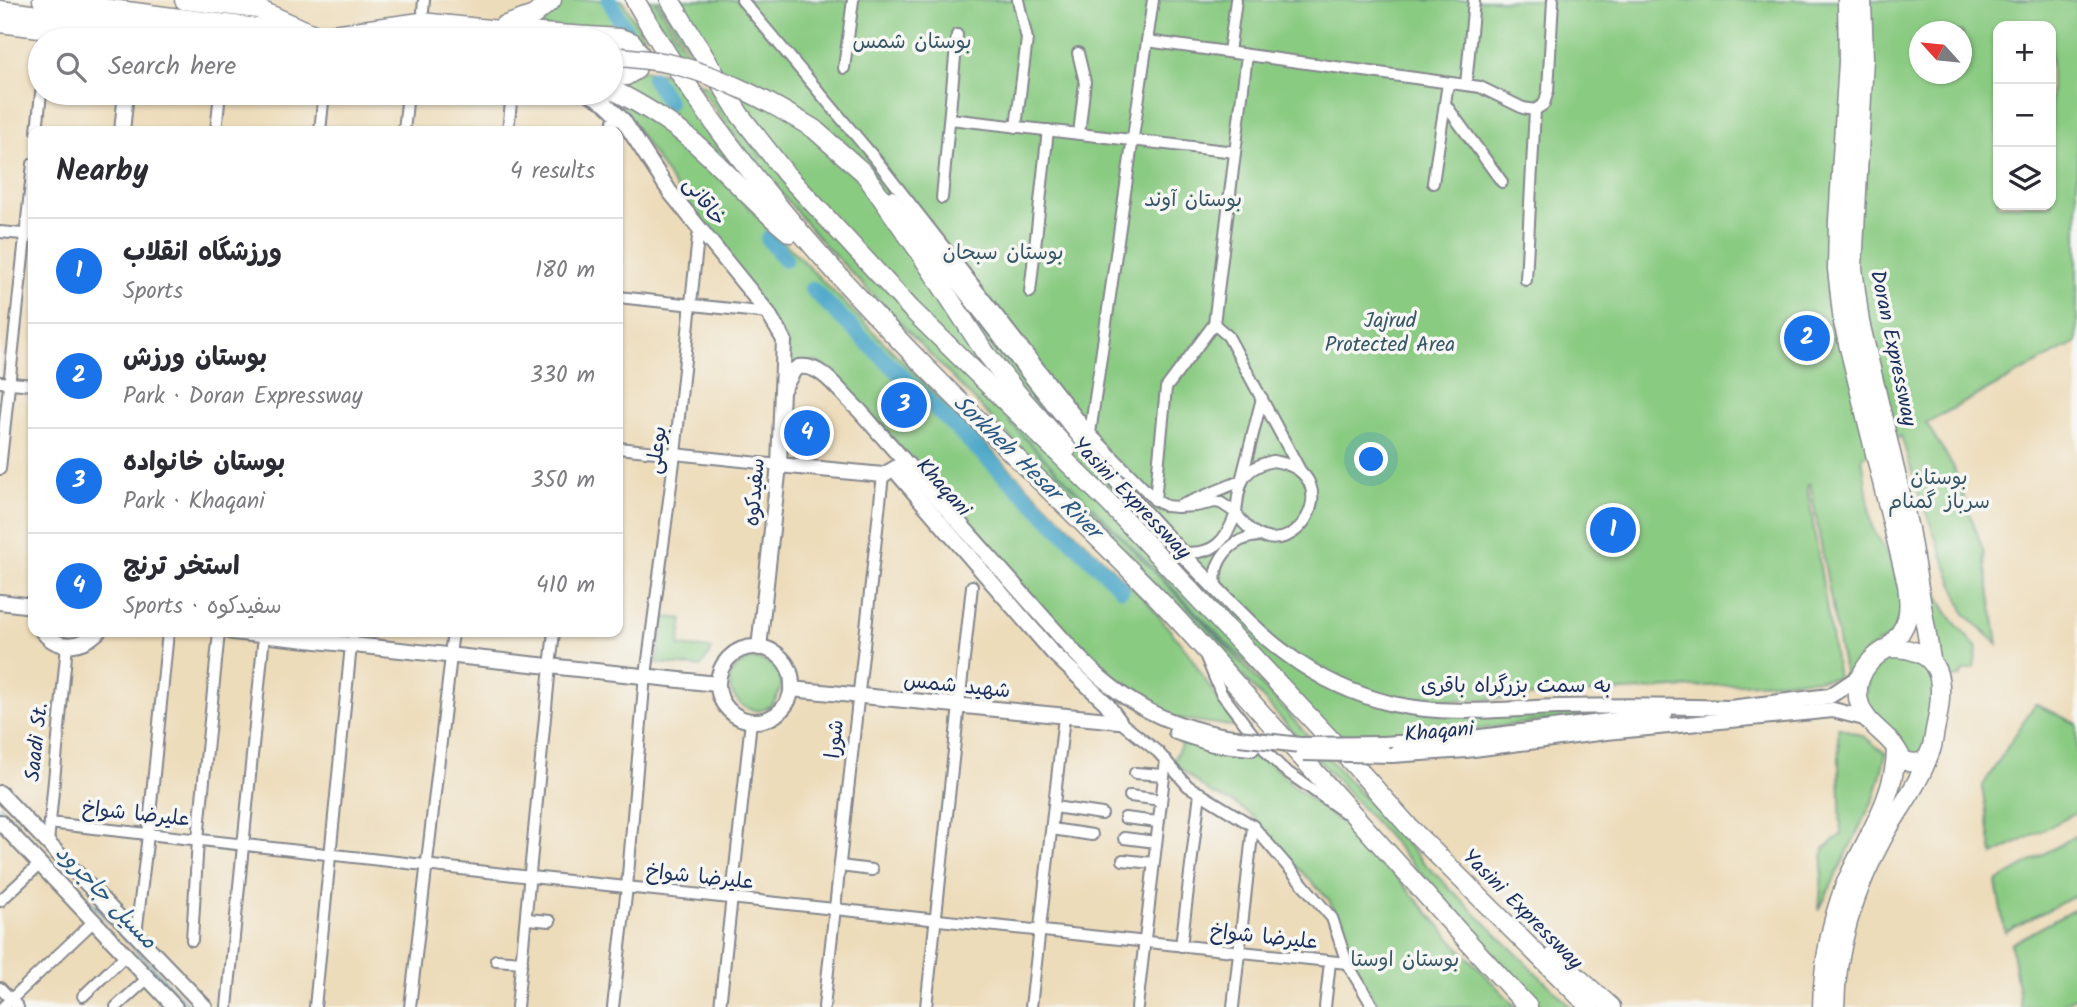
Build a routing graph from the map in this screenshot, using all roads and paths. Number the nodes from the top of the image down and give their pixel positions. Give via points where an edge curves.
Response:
1 (41, 0) edge
2 (191, 0) edge
3 (552, 0) edge
4 (635, 0) edge
5 (670, 0) edge
6 (742, 0) edge
7 (853, 0) edge
8 (1018, 0) edge
9 (1153, 0) edge
10 (1236, 0) edge
11 (1474, 0) edge
12 (1553, 0) edge
13 (1847, 0) edge
14 (1862, 0) edge
15 (0, 10) edge
16 (0, 23) edge
17 (32, 28) edge
18 (137, 28) edge
19 (256, 28) edge
20 (300, 28) edge
21 (377, 28) edge
22 (493, 28) joint
23 (957, 35) dead end
24 (623, 39) edge
25 (1147, 41) junction
26 (1229, 52) junction
27 (1079, 53) dead end
28 (1247, 55) junction
29 (623, 57) edge
30 (844, 68) dead end
31 (623, 76) edge
32 (1448, 83) junction
33 (1466, 85) junction
34 (623, 96) edge
35 (1445, 104) junction
36 (40, 105) edge
37 (125, 105) edge
38 (219, 105) edge
39 (323, 105) edge
40 (407, 105) edge
41 (511, 105) edge
42 (606, 105) edge
43 (1535, 110) junction
44 (950, 119) junction
45 (38, 126) edge
46 (123, 126) edge
47 (217, 126) edge
48 (321, 126) edge
49 (405, 126) edge
50 (509, 126) edge
51 (1016, 127) junction
52 (1048, 130) junction
53 (1079, 134) junction
54 (1133, 140) junction
55 (1236, 152) junction
56 (864, 173) junction
57 (1502, 182) dead end
58 (1433, 183) dead end
59 (942, 198) dead end
60 (0, 232) edge
61 (28, 235) edge
62 (698, 237) dead end
63 (28, 241) edge
64 (828, 264) junction
65 (1526, 279) dead end
66 (1030, 292) dead end
67 (623, 298) edge
68 (692, 305) junction
69 (768, 313) junction
70 (1214, 324) junction
71 (784, 340) joint
72 (5, 382) edge
73 (28, 385) edge
74 (782, 391) junction
75 (1262, 398) junction
76 (846, 400) junction
77 (1090, 433) junction
78 (623, 449) edge
79 (675, 454) junction
80 (779, 465) junction
81 (897, 467) junction
82 (0, 469) edge
83 (883, 475) junction
84 (1303, 475) junction
85 (1241, 481) junction
86 (1155, 500) junction
87 (1110, 504) junction
88 (1177, 507) junction
89 (1236, 513) junction
90 (1264, 536) junction
91 (1181, 552) junction
92 (972, 586) dead end
93 (1216, 587) junction
94 (0, 602) edge
95 (28, 605) edge
96 (50, 637) edge
97 (92, 637) edge
98 (168, 637) edge
99 (218, 637) edge
100 (264, 637) edge
101 (323, 637) edge
102 (554, 637) edge
103 (353, 638) edge
104 (67, 645) junction
105 (452, 645) edge
106 (760, 648) junction
107 (1888, 648) junction
108 (1931, 659) junction
109 (551, 662) junction
110 (646, 671) junction
111 (1860, 676) junction
112 (717, 680) junction
113 (792, 689) junction
114 (858, 696) junction
115 (1831, 703) junction
116 (960, 706) junction
117 (1728, 708) junction
118 (1064, 717) junction
119 (1868, 719) junction
120 (751, 721) junction
121 (1119, 721) junction
122 (1387, 749) junction
123 (1896, 749) junction
124 (1931, 751) junction
125 (1166, 760) junction
126 (1135, 773) dead end
127 (1164, 775) junction
128 (0, 793) edge
129 (1200, 793) junction
130 (1130, 796) dead end
131 (1161, 800) junction
132 (1054, 807) junction
133 (1102, 814) dead end
134 (1125, 818) dead end
135 (0, 822) edge
136 (1158, 822) junction
137 (50, 823) junction
138 (1254, 826) junction
139 (1052, 829) junction
140 (148, 835) junction
141 (1092, 835) dead end
142 (1124, 838) dead end
143 (198, 839) junction
144 (1156, 842) junction
145 (48, 843) junction
146 (244, 845) junction
147 (330, 853) junction
148 (1123, 860) dead end
149 (1153, 863) junction
150 (40, 864) junction
151 (426, 865) junction
152 (839, 866) junction
153 (872, 870) dead end
154 (531, 877) junction
155 (626, 887) junction
156 (732, 898) junction
157 (0, 901) edge
158 (1488, 906) junction
159 (835, 909) junction
160 (527, 919) junction
161 (936, 920) junction
162 (93, 921) junction
163 (550, 921) dead end
164 (1040, 931) junction
165 (136, 934) junction
166 (192, 940) dead end
167 (1144, 942) junction
168 (1181, 946) junction
169 (1239, 953) junction
170 (126, 955) junction
171 (496, 960) dead end
172 (522, 962) junction
173 (1330, 962) junction
174 (1347, 963) junction
175 (148, 978) junction
176 (0, 988) edge
177 (83, 996) dead end
178 (10, 1004) edge
179 (116, 1007) edge
180 (175, 1007) edge
181 (205, 1007) edge
182 (227, 1007) edge
183 (315, 1007) edge
184 (410, 1007) edge
185 (517, 1007) edge
186 (613, 1007) edge
187 (720, 1007) edge
188 (824, 1007) edge
189 (926, 1007) edge
190 (1031, 1007) edge
191 (1137, 1007) edge
192 (1233, 1007) edge
193 (1325, 1007) edge
194 (1373, 1007) edge
195 (1528, 1007) edge
196 (1590, 1007) edge
197 (1611, 1007) edge
198 (1822, 1007) edge
199 (1835, 1007) edge

1 - 19 highway
2 - 20 highway via 258,9
3 - 22 highway via 527,18
4 - 64 highway via 724,139
5 - 87 highway, Yasini Expressway via 740,115 786,174 911,309
6 - 77 street via 877,161
7 - 30 street
8 - 51 street via 1027,39
9 - 25 street
10 - 26 street
11 - 33 street
12 - 43 street via 1548,91 1545,104
13 - 107 highway, Doran Expressway via 1837,269 1843,323 1907,584 1908,618
14 - 108 highway, Doran Expressway via 1864,58 1853,268 1860,322 1897,471
15 - 18 highway
16 - 17 highway
21 - 22 highway via 421,22
23 - 44 street
24 - 31 highway via 632,42 641,57 636,70
25 - 26 street
25 - 54 street
26 - 28 street
27 - 53 street via 1085,82
28 - 32 street
28 - 55 street
29 - 56 highway, bridge via 674,64 764,99 814,129
32 - 33 street
32 - 35 street
33 - 43 street
34 - 64 highway via 683,133 763,211
35 - 57 street
35 - 58 street
36 - 45 street
37 - 46 main road
38 - 47 street
39 - 48 street
40 - 49 street
41 - 50 street
42 - 69 main road, خاقانی via 623,120 687,214
43 - 65 street
44 - 51 street
44 - 59 street
51 - 52 street
52 - 53 street
52 - 66 street
53 - 54 street
54 - 55 street
54 - 77 street
55 - 70 street
56 - 87 highway via 984,351
56 - 91 main road, به سمت بزرگراه باقری via 880,184 1069,425
60 - 61 street
62 - 68 street, بوعلی
63 - 72 street
64 - 195 highway via 892,334 1143,583
67 - 68 street
68 - 69 street
68 - 79 street, بوعلی
69 - 71 main road, خاقانی
70 - 75 street via 1228,336
70 - 86 street via 1166,388
71 - 74 main road, سفیدکوه
72 - 73 street
72 - 82 street
74 - 76 main road via 794,370 806,366 826,378
74 - 80 main road, سفیدکوه
75 - 84 street
75 - 85 street
76 - 81 main road, Khaqani
76 - 122 main road, Khaqani, bridge via 1090,668 1138,706 1178,724 1221,735
77 - 86 street
78 - 79 street
79 - 80 street
79 - 110 street, بوعلی
80 - 83 main road
80 - 106 main road, سفیدکوه
81 - 83 main road
81 - 121 main road via 898,475 1053,653
81 - 122 main road, Khaqani, bridge via 1075,662 1135,711 1213,744 1330,755
83 - 114 street, شورا
84 - 85 street via 1286,463 1273,461 1261,464
84 - 90 street via 1311,490 1309,515 1293,533
85 - 88 street
85 - 89 street
86 - 88 street
87 - 158 highway, Yasini Expressway
88 - 89 street via 1221,503
89 - 90 street
89 - 91 street via 1217,544 1200,554
90 - 93 street via 1238,541 1222,557 1215,571
91 - 93 main road, به سمت بزرگراه باقری
92 - 116 street
93 - 117 main road, به سمت بزرگراه باقری via 1273,644 1311,671 1394,704 1440,710 1629,705
94 - 95 main road
96 - 104 main road
97 - 104 main road
98 - 140 street
99 - 143 street
100 - 146 street
101 - 103 main road
102 - 109 street
103 - 105 main road
103 - 147 street
104 - 137 street, Saadi St.
105 - 109 main road
105 - 151 street
106 - 112 main road via 737,652
106 - 113 main road via 771,651 787,667
107 - 108 highway via 1914,650
107 - 111 highway via 1872,657
108 - 124 highway via 1940,677 1941,694
109 - 110 main road
109 - 154 street
110 - 112 main road
110 - 155 street, بوعلی
111 - 115 main road, Khaqani
111 - 119 highway via 1858,699
112 - 120 main road via 730,712
113 - 114 main road, شهید شمس
113 - 120 main road via 773,717
114 - 116 main road, شهید شمس
114 - 152 street, شورا
115 - 117 main road, Khaqani
115 - 119 main road, Khaqani
115 - 122 main road, Khaqani via 1466,750
116 - 118 main road, شهید شمس
116 - 161 street
117 - 122 main road, Khaqani
118 - 121 main road, شهید شمس
118 - 132 street
119 - 123 highway
120 - 156 street
121 - 125 street
123 - 124 highway via 1903,760 1916,763
123 - 198 highway via 1891,787 1834,918
124 - 199 highway via 1857,891 1840,952
125 - 127 street
125 - 129 street
126 - 127 street
127 - 131 street
128 - 145 main road
129 - 138 street
129 - 168 street
130 - 131 street
131 - 136 street
132 - 133 street
132 - 139 street
134 - 136 street
135 - 150 main road
136 - 144 street
137 - 140 street, علیرضا شواخ
137 - 145 street, Saadi St.
138 - 169 street
138 - 174 street via 1332,918
139 - 141 street
139 - 164 street
140 - 143 street, علیرضا شواخ
140 - 165 street
142 - 144 street
143 - 146 street, علیرضا شواخ
143 - 166 street
144 - 149 street
145 - 165 main road
146 - 147 street, علیرضا شواخ
146 - 182 street
147 - 151 street, علیرضا شواخ
147 - 183 street
148 - 149 street
149 - 167 street
150 - 157 street
150 - 162 main road
151 - 154 street, علیرضا شواخ
151 - 184 street
152 - 153 street
152 - 159 street, شورا
154 - 155 street, علیرضا شواخ
154 - 160 street
155 - 156 street, علیرضا شواخ
155 - 186 street, بوعلی
156 - 159 street, علیرضا شواخ
156 - 187 street
158 - 196 highway, Yasini Expressway
158 - 197 highway via 1516,919
159 - 161 street, علیرضا شواخ
159 - 188 street, شورا
160 - 163 street
160 - 172 street
161 - 164 street, علیرضا شواخ
161 - 189 street
162 - 170 main road
162 - 178 street
164 - 167 street, علیرضا شواخ
164 - 190 street
165 - 181 main road
167 - 168 street, علیرضا شواخ
167 - 191 street
168 - 169 street, علیرضا شواخ
169 - 173 street, علیرضا شواخ
169 - 192 street
170 - 175 main road
170 - 177 street
171 - 172 street
172 - 185 street
173 - 174 street, علیرضا شواخ
173 - 193 street
174 - 194 street
175 - 179 street
175 - 180 main road
176 - 178 street

